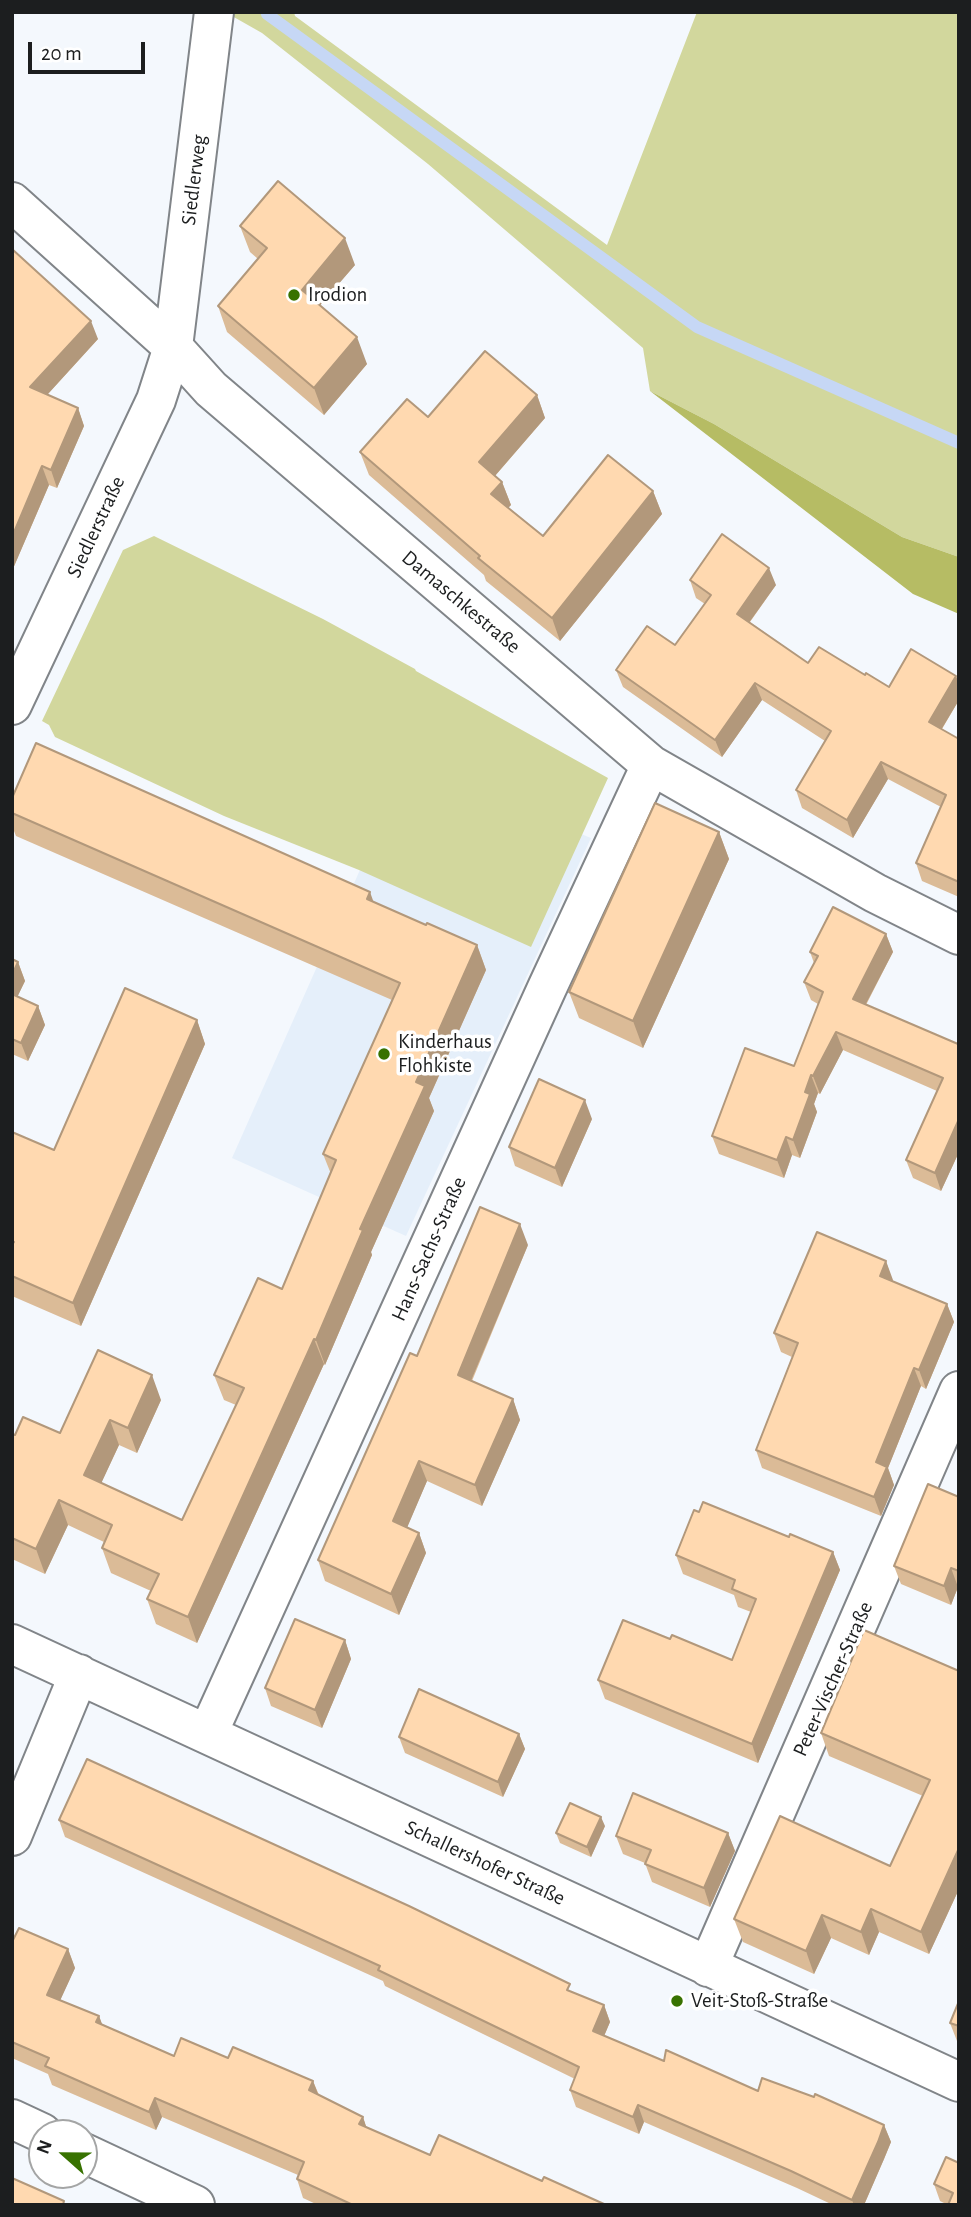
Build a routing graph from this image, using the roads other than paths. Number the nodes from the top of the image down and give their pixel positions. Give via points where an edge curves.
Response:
1 (214, 12) edge
2 (12, 202) edge
3 (173, 347) junction
4 (12, 705) edge
5 (651, 765) junction
6 (959, 935) edge
7 (959, 1391) edge
8 (12, 1644) edge
9 (79, 1674) junction
10 (208, 1733) junction
11 (12, 1836) edge
12 (708, 1967) junction
13 (959, 2082) edge
14 (12, 2119) edge
15 (28, 2126) edge
16 (98, 2160) edge
17 (195, 2205) edge

1 - 3 street, Siedlerweg
2 - 3 street, Damaschkestraße
3 - 4 street, Siedlerstraße via 156,400
3 - 5 street, Damaschkestraße via 211,389
5 - 6 street, Damaschkestraße via 875,893
5 - 10 street, Hans-Sachs-Straße
7 - 12 street, Peter-Vischer-Straße
8 - 9 street, Schallershofer Straße
9 - 10 street, Schallershofer Straße
9 - 11 street
10 - 12 street, Schallershofer Straße
12 - 13 street, Schallershofer Straße
14 - 15 street
16 - 17 street

